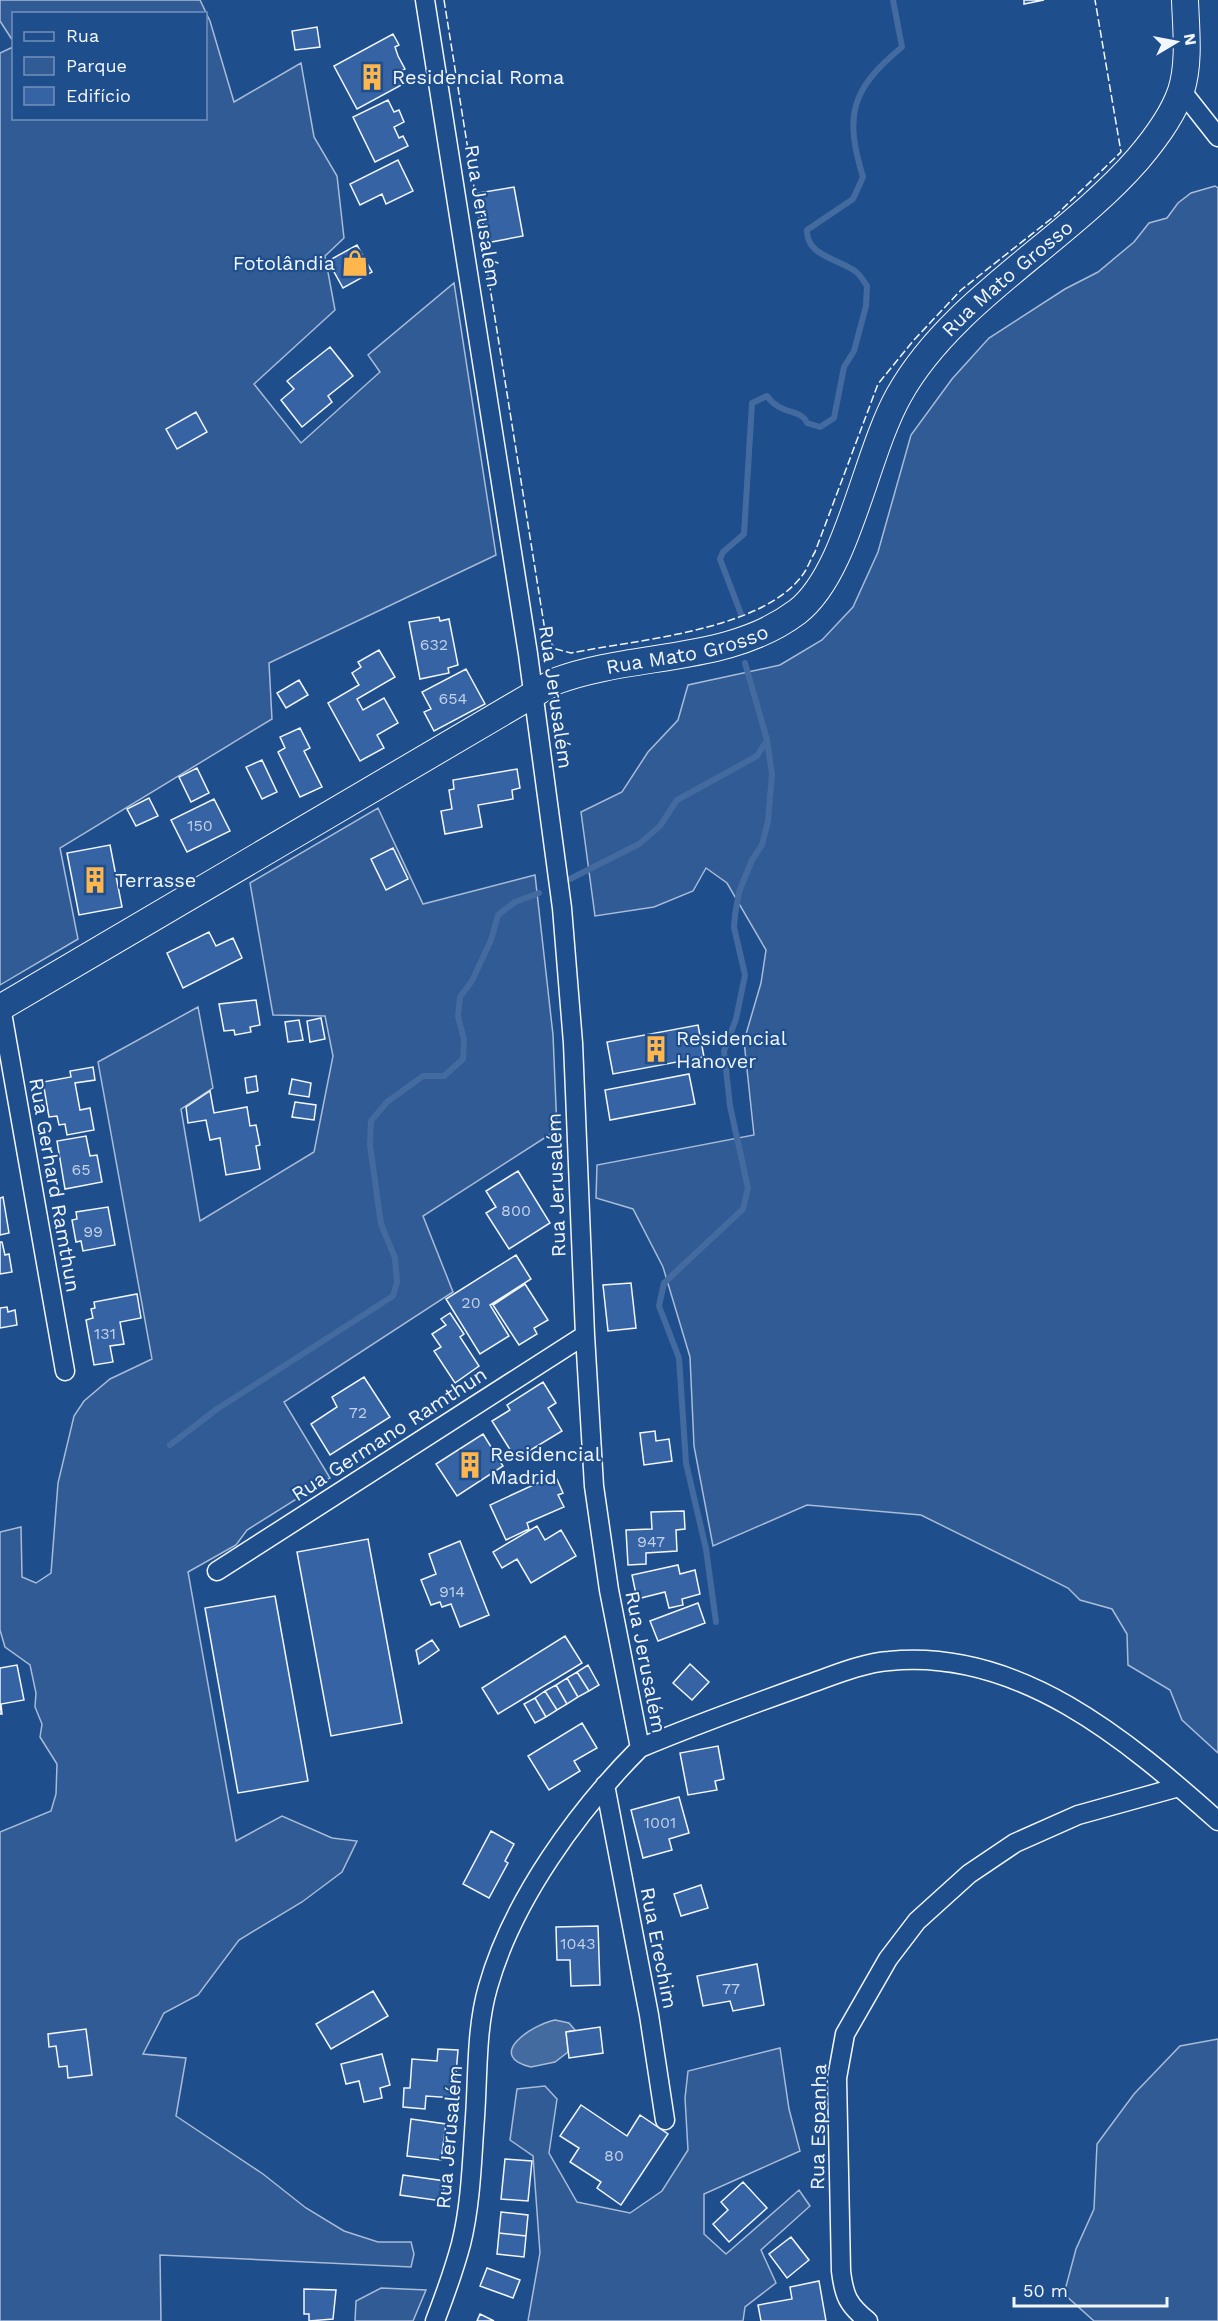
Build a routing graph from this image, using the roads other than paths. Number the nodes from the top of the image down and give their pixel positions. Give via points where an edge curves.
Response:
1 (425, 0) edge
2 (1185, 0) edge
3 (1181, 90) junction
4 (1218, 137) edge
5 (534, 694) junction
6 (1, 1007) edge
7 (585, 1335) junction
8 (65, 1371) dead end
9 (217, 1571) dead end
10 (640, 1748) junction
11 (605, 1785) junction
12 (1179, 1786) junction
13 (1218, 1821) edge
14 (665, 2120) dead end
15 (435, 2321) edge
16 (868, 2321) edge

1 - 5 street, Rua Jerusalém
2 - 3 street, Rua Mato Grosso via 1185,68
3 - 4 street
3 - 5 street, Rua Mato Grosso via 1151,144 1121,179 957,322 918,364 886,420 841,546 822,586 799,610 774,628 730,644 576,674
5 - 6 street, Rua Mato Grosso
5 - 7 street, Rua Jerusalém via 570,983
6 - 8 street, Rua Gerhard Ramthun
7 - 9 street, Rua Germano Ramthun
7 - 10 street, Rua Jerusalém via 600,1533
10 - 11 street, Rua Jerusalém
10 - 12 street via 716,1716 834,1676 887,1661 944,1660 999,1672 1060,1702 1115,1736
11 - 14 street, Rua Erechim via 650,2015
11 - 15 street, Rua Jerusalém via 518,1913 487,1988 462,2241
12 - 13 street
12 - 16 street, Rua Espanha via 1077,1815 1015,1843 969,1874 917,1921 865,1996 845,2034 837,2078 844,2296

